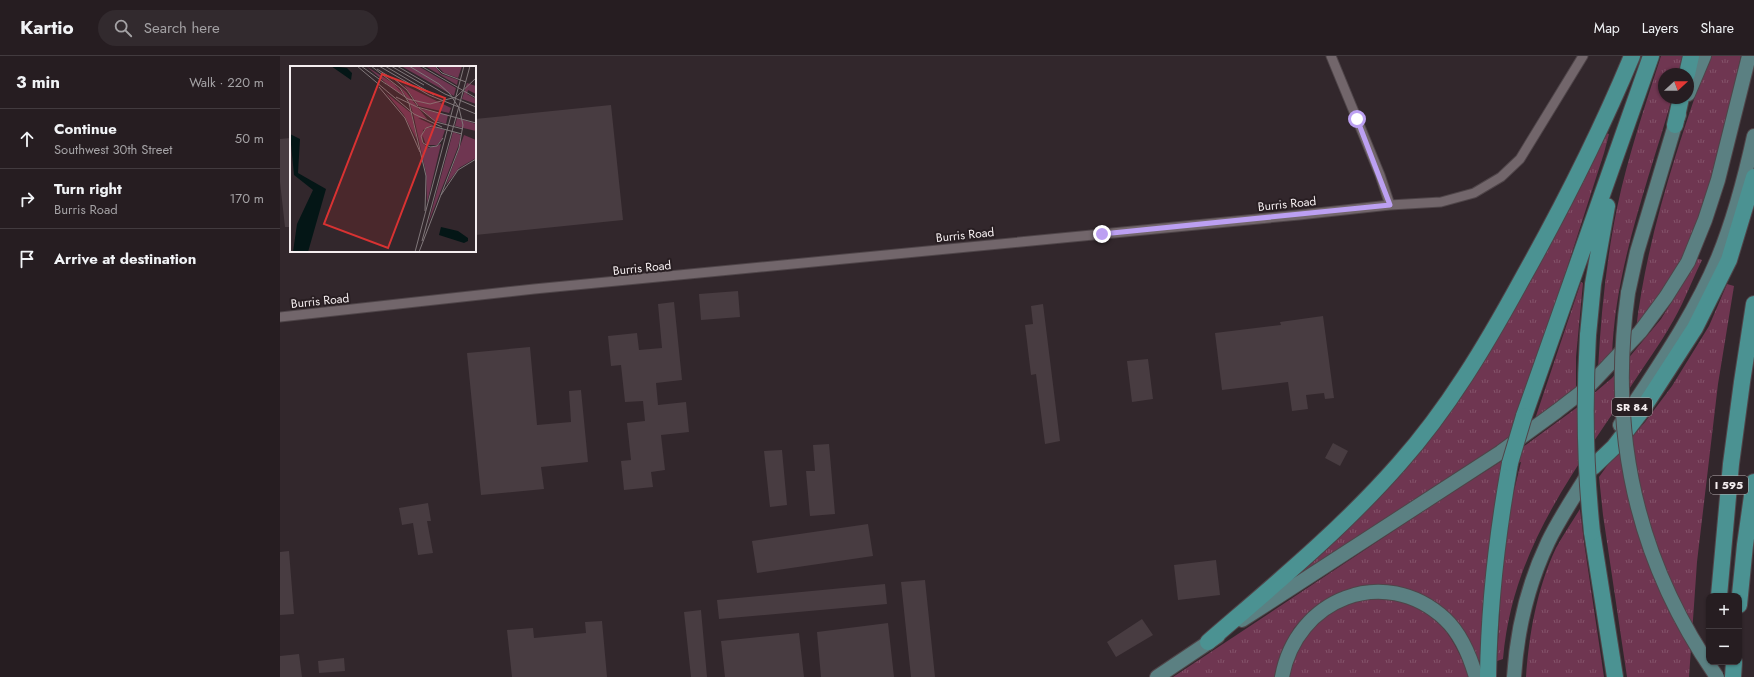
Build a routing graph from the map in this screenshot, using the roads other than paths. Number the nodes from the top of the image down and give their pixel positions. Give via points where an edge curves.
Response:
1 (1331, 56) edge
2 (1583, 56) edge
3 (1632, 56) edge
4 (1651, 56) edge
5 (1692, 56) edge
6 (1704, 56) edge
7 (1749, 56) edge
8 (1689, 68) edge
9 (1694, 80) edge
10 (1680, 104) edge
11 (1684, 104) edge
12 (1675, 125) junction
13 (1624, 134) junction
14 (1754, 136) edge
15 (1754, 177) edge
16 (1390, 205) junction
17 (1754, 304) edge
18 (280, 318) edge
19 (1593, 467) junction
20 (1754, 482) edge
21 (1719, 593) edge
22 (1740, 593) edge
23 (1208, 642) junction
24 (1716, 665) edge
25 (1734, 665) edge
26 (1157, 677) edge
27 (1282, 677) edge
28 (1476, 677) edge
29 (1488, 677) edge
30 (1514, 677) edge
31 (1615, 677) edge
32 (1716, 677) edge
33 (1733, 677) edge

1 - 16 street
2 - 16 street, Burris Road via 1520,159 1501,177 1474,193 1441,202
3 - 23 highway via 1544,240 1493,331 1448,401 1400,463 1355,511 1310,555
4 - 13 highway
5 - 8 highway
6 - 9 main road
7 - 23 main road via 1718,180 1705,220 1688,262 1640,332 1588,387 1520,438
10 - 12 highway
11 - 12 main road
12 - 32 main road, bridge via 1637,252 1628,293 1624,323 1622,406 1625,446 1633,488 1657,567 1693,642
13 - 29 highway, bridge via 1524,416 1510,463 1493,574
13 - 31 highway, bridge via 1605,216 1593,284 1588,335 1585,429 1592,532
14 - 19 main road, SR 84 via 1746,173 1718,258 1694,308
15 - 19 highway via 1729,260 1695,328 1640,413 1614,447
16 - 18 street, Burris Road via 534,289
17 - 21 highway, I 595 via 1732,464
19 - 30 main road, SR 84 via 1548,541 1535,571 1524,607
20 - 22 highway
23 - 26 main road
24 - 32 highway
25 - 33 highway
27 - 28 main road via 1285,661 1294,640 1308,621 1335,603 1353,595 1374,592 1398,594 1417,601 1446,620 1471,659

